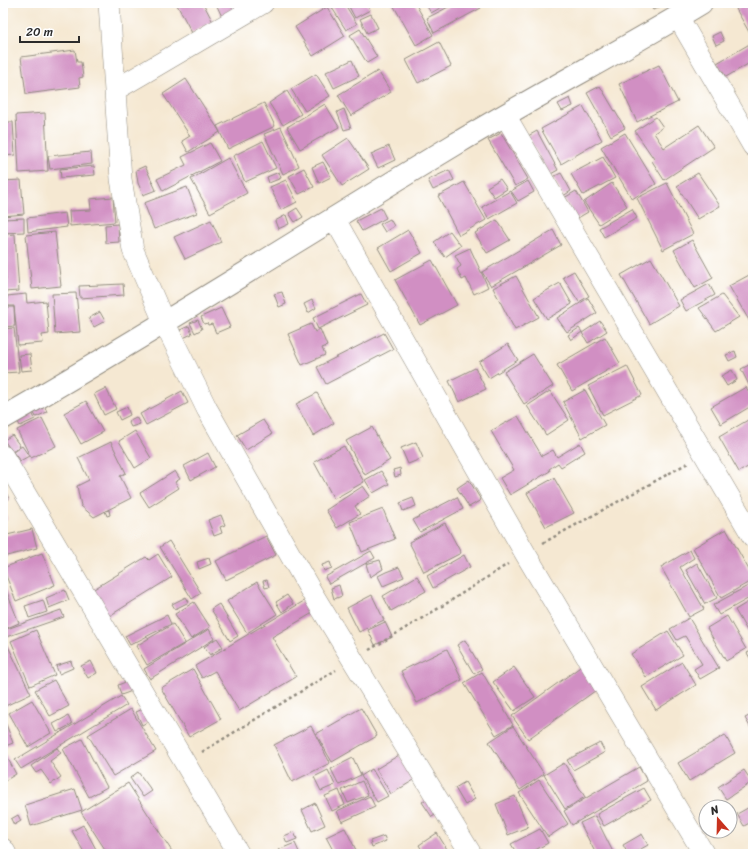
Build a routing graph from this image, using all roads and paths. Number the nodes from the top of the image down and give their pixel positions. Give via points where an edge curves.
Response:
1 (109, 3) edge
2 (263, 3) edge
3 (701, 3) edge
4 (678, 17) junction
5 (115, 90) junction
6 (505, 115) junction
7 (753, 146) edge
8 (334, 218) junction
9 (164, 322) junction
10 (3, 418) edge
11 (704, 454) junction
12 (3, 456) edge
13 (753, 537) edge
14 (525, 553) junction
15 (353, 660) junction
16 (185, 762) junction
17 (3, 849) edge
18 (6, 854) edge
19 (239, 854) edge
20 (472, 854) edge
21 (704, 854) edge

1 - 5 street
2 - 5 street
3 - 4 street
4 - 6 street
4 - 7 street
5 - 9 street via 122,179 133,250
6 - 8 street
6 - 11 street
8 - 9 street
8 - 14 street
9 - 10 street
9 - 15 street via 207,409
11 - 13 street
11 - 14 path
12 - 16 street
14 - 15 path
14 - 21 street
15 - 16 path
15 - 20 street
16 - 19 street
17 - 18 street

